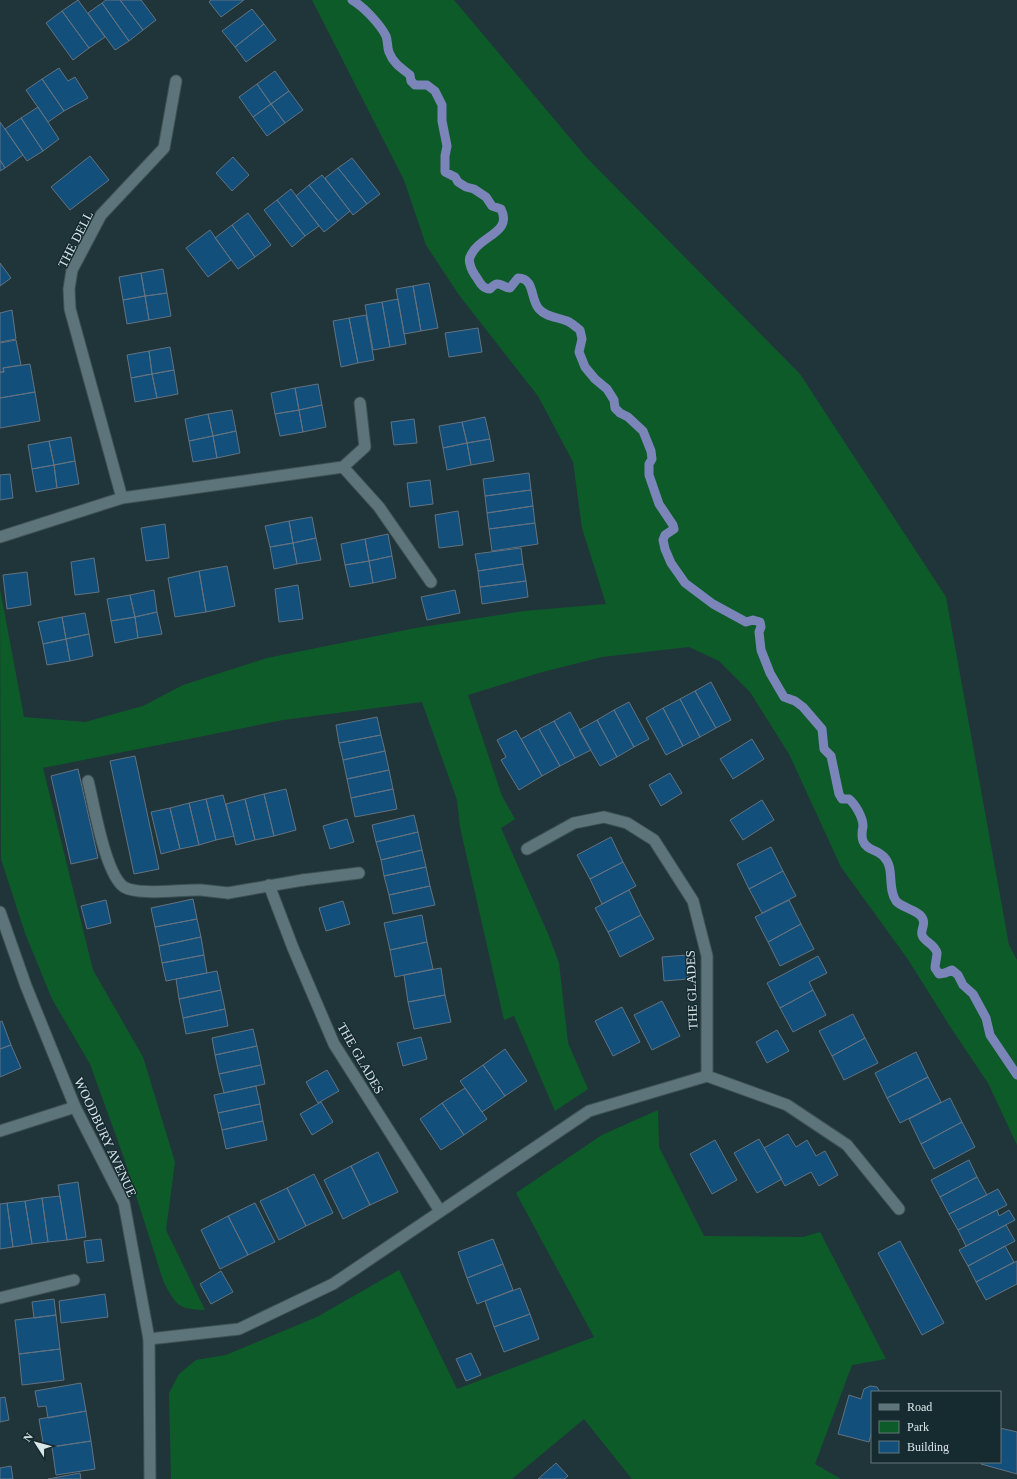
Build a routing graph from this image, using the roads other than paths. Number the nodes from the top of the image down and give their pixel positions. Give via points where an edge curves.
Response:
1 (176, 81) dead end
2 (360, 403) dead end
3 (343, 467) junction
4 (122, 498) junction
5 (0, 537) edge
6 (431, 582) dead end
7 (88, 781) dead end
8 (527, 849) dead end
9 (359, 873) dead end
10 (268, 885) junction
11 (0, 912) edge
12 (707, 1076) junction
13 (75, 1107) junction
14 (0, 1131) edge
15 (899, 1209) dead end
16 (440, 1211) junction
17 (74, 1280) dead end
18 (0, 1298) edge
19 (149, 1339) junction
20 (150, 1479) edge

1 - 4 street, THE DELL via 164,148 101,215 72,270 69,289 70,309
2 - 3 street via 365,448
3 - 4 street
3 - 6 street via 380,507
4 - 5 street
7 - 10 street via 106,855 115,876 124,887 140,891 200,890 228,893
8 - 12 street, THE GLADES via 574,823 604,817 627,824 654,840 693,901 706,956
9 - 10 street
10 - 16 street, THE GLADES via 334,1044
11 - 13 street, WOODBURY AVENUE via 26,986
12 - 15 street via 787,1105 847,1145
12 - 16 street via 588,1111
13 - 14 street
13 - 19 street, WOODBURY AVENUE via 124,1203
16 - 19 street via 333,1284 239,1329
17 - 18 street
19 - 20 street, WOODBURY AVENUE

